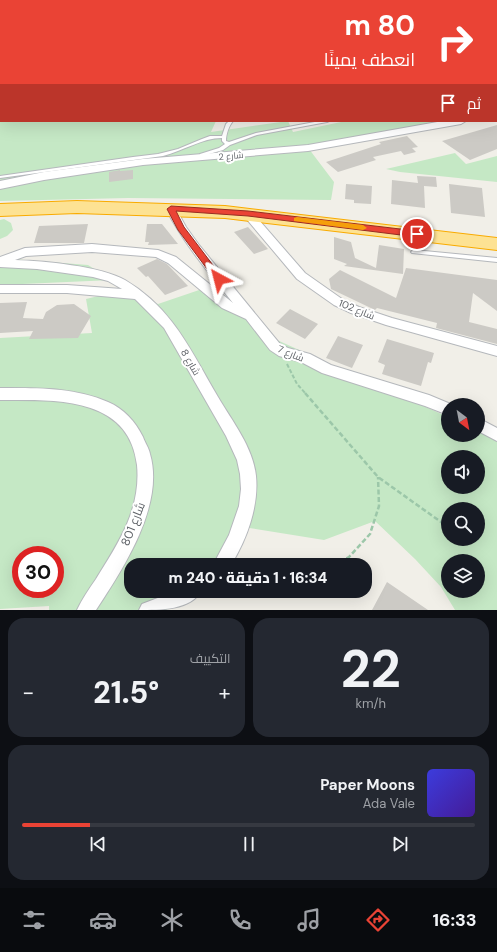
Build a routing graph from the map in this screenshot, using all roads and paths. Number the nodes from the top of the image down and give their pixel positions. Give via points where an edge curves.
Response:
1 (230, 122) edge
2 (322, 122) edge
3 (455, 122) edge
4 (224, 137) junction
5 (228, 144) junction
6 (187, 159) junction
7 (0, 177) edge
8 (0, 185) edge
9 (0, 200) edge
10 (77, 207) junction
11 (171, 209) junction
12 (0, 210) edge
13 (248, 214) junction
14 (0, 219) edge
15 (496, 245) edge
16 (414, 252) dead end
17 (0, 262) edge
18 (0, 289) edge
19 (140, 296) junction
20 (251, 318) junction
21 (280, 350) junction
22 (497, 351) edge
23 (0, 394) edge
24 (441, 405) edge
25 (485, 428) edge
26 (497, 436) edge
27 (378, 477) junction
28 (441, 522) edge
29 (226, 558) edge
30 (347, 558) edge
31 (181, 598) edge
32 (86, 610) edge
33 (148, 610) edge

1 - 4 lane
2 - 5 lane via 256,134
3 - 6 street, شارع 2 via 308,148
4 - 5 lane
4 - 7 lane via 211,137 174,152 151,157
5 - 6 lane via 209,154
6 - 8 street, شارع 2 via 143,162
9 - 15 highway via 132,197 233,200
10 - 11 highway
10 - 12 highway
10 - 14 highway via 56,214
11 - 13 highway
11 - 20 street, شارع 7 via 195,248
13 - 15 highway
13 - 22 street, شارع 102 via 301,276 338,302 390,322
15 - 16 lane
17 - 19 street, شارع 8 via 102,274
17 - 20 street via 25,252 92,248 158,254 172,260 226,305
18 - 19 street via 76,289
19 - 29 street, شارع 8 via 168,325 181,345 237,441 247,465 248,502
20 - 21 street, شارع 7
21 - 24 street, شارع 7 via 327,369
21 - 27 path via 297,384
23 - 32 street, شارع 801 via 46,394 96,403 124,419 137,438 144,461 145,489 138,518 119,557
25 - 26 street
27 - 28 path
27 - 30 path via 380,506 370,534
31 - 33 street

